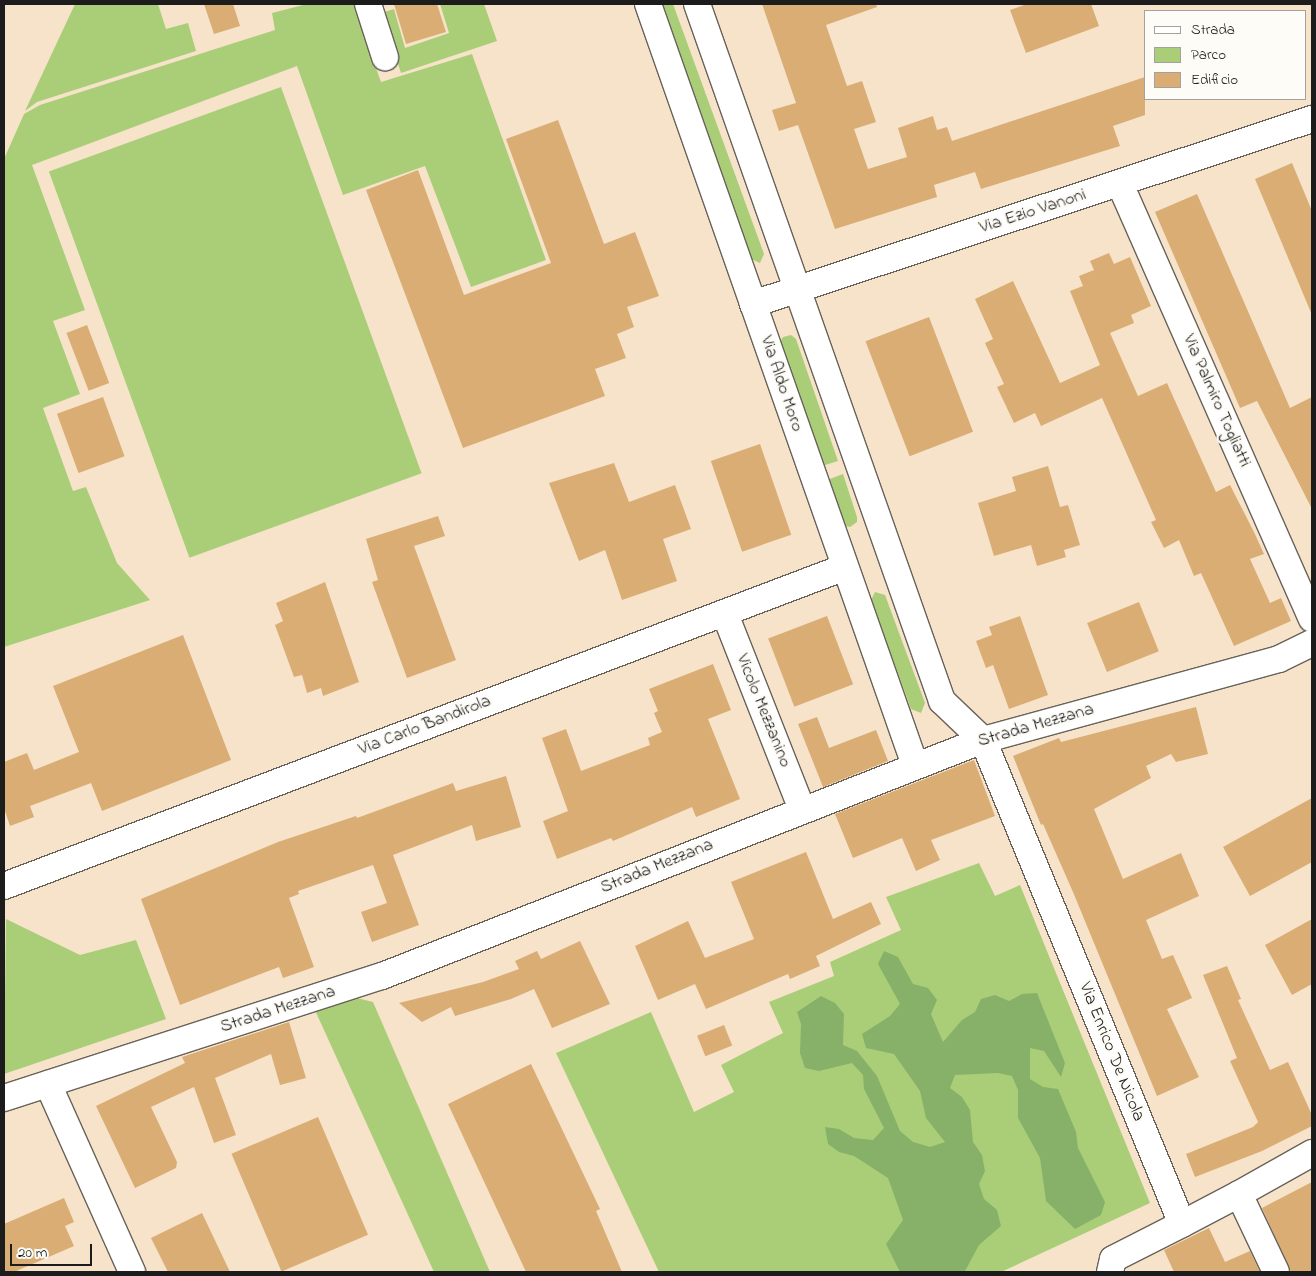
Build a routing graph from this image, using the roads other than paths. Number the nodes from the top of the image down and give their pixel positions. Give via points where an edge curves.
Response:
1 (368, 4) edge
2 (648, 4) edge
3 (696, 4) edge
4 (385, 57) dead end
5 (1312, 119) edge
6 (1120, 184) junction
7 (797, 290) junction
8 (753, 304) junction
9 (845, 567) junction
10 (725, 614) junction
11 (1312, 619) edge
12 (1312, 644) edge
13 (983, 740) junction
14 (915, 765) junction
15 (802, 809) junction
16 (4, 886) edge
17 (48, 1084) junction
18 (4, 1098) edge
19 (1312, 1153) edge
20 (1239, 1194) junction
21 (1182, 1224) junction
22 (132, 1272) edge
23 (1110, 1272) edge
24 (1276, 1272) edge

1 - 4 street
2 - 8 street, Via Aldo Moro
3 - 7 street
5 - 6 street, Via Ezio Vanoni
6 - 7 street, Via Ezio Vanoni
6 - 11 street, Via Palmiro Togliatti
7 - 8 street, Via Ezio Vanoni
7 - 13 street via 942,702
8 - 9 street, Via Aldo Moro
9 - 10 street, Via Carlo Bandirola
9 - 14 street, Via Aldo Moro
10 - 15 street, Vicolo Mezzanino
10 - 16 street, Via Carlo Bandirola
12 - 13 street, Strada Mezzana via 1279,659
13 - 14 street, Strada Mezzana
13 - 21 street, Via Enrico De Nicola
14 - 15 street, Strada Mezzana
15 - 17 street, Strada Mezzana via 382,976
17 - 18 street, Strada Mezzana
17 - 22 street
19 - 20 street
20 - 21 street
20 - 24 street
21 - 23 street via 1113,1260

